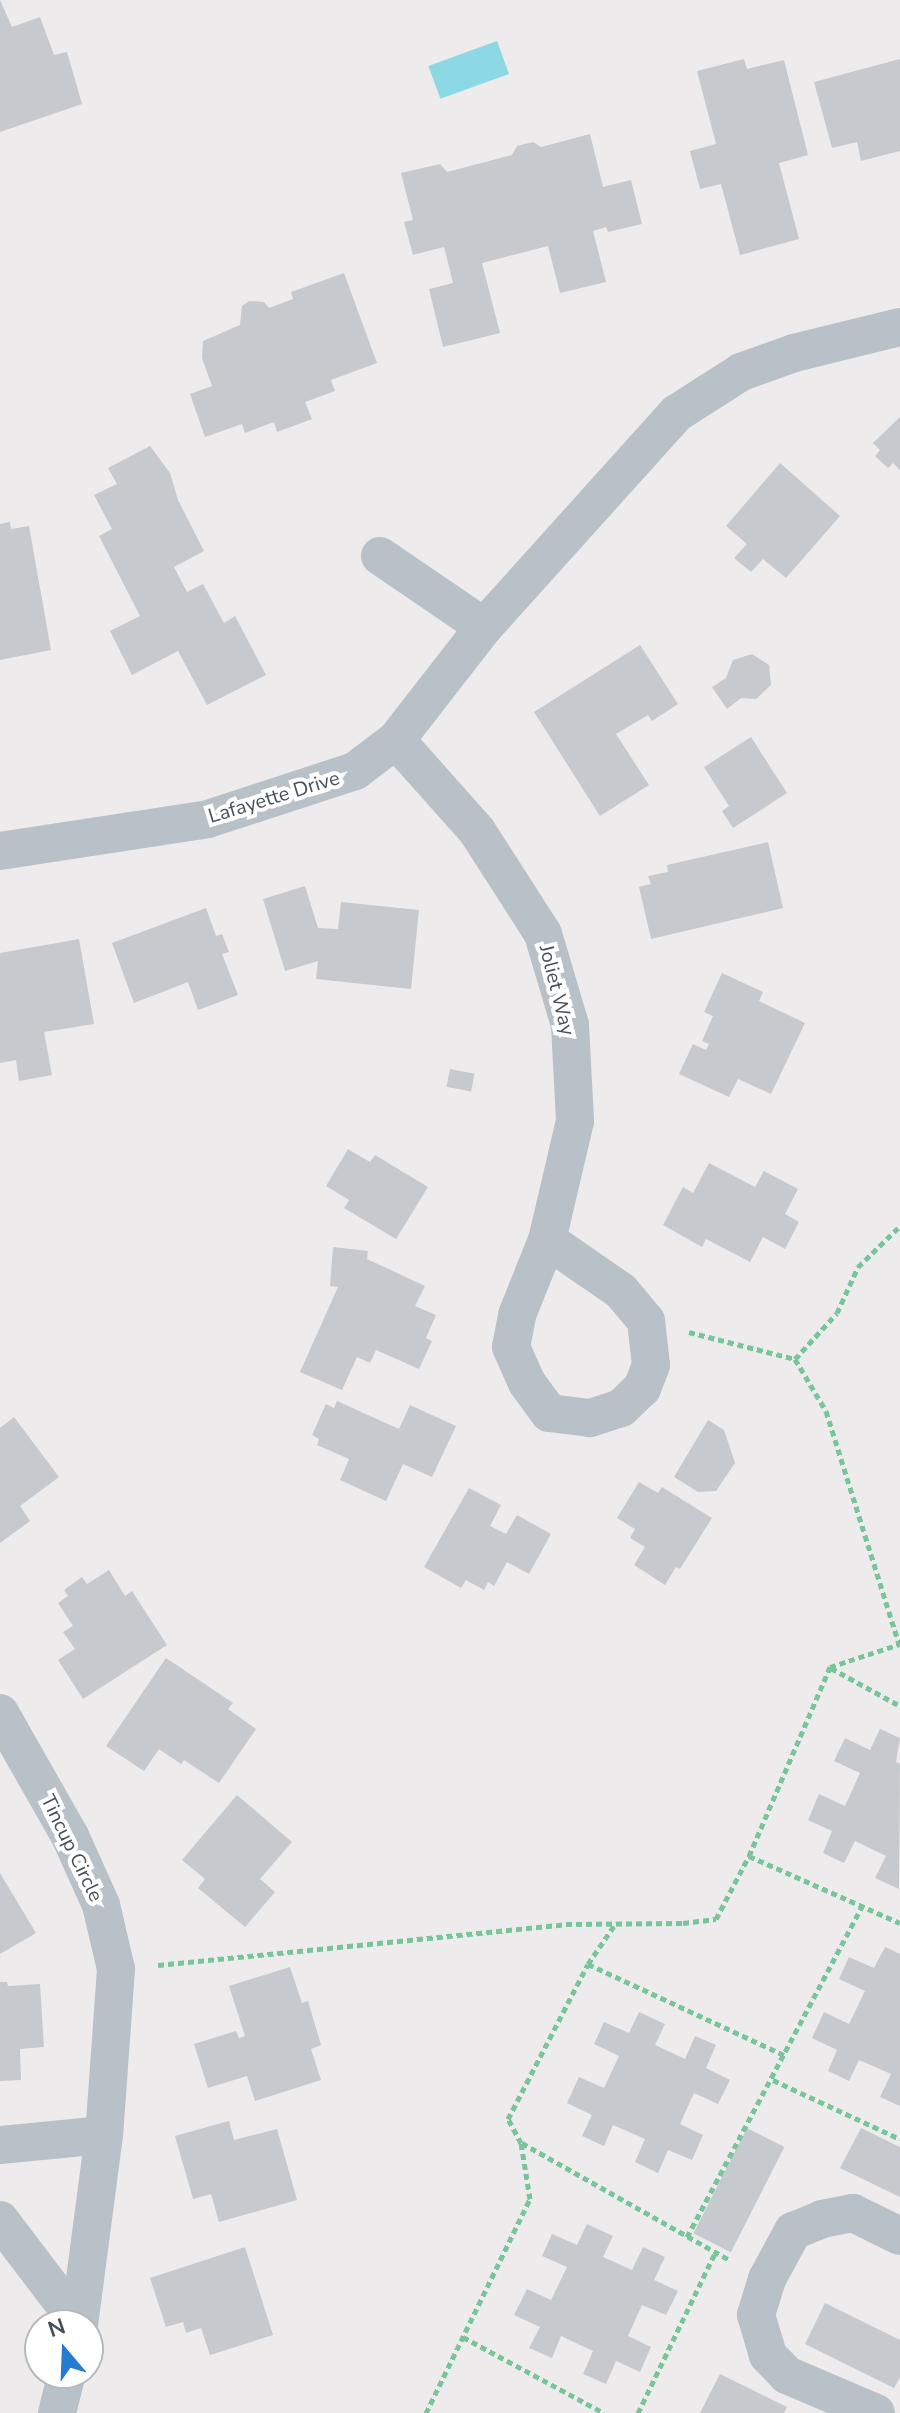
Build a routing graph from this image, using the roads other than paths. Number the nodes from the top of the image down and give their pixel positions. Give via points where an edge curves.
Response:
1 (900, 327) edge
2 (380, 556) dead end
3 (484, 627) junction
4 (396, 740) junction
5 (0, 851) edge
6 (547, 1240) junction
7 (0, 1713) edge
8 (104, 2135) junction
9 (0, 2145) edge
10 (0, 2220) edge
11 (900, 2236) edge
12 (68, 2309) edge
13 (81, 2309) edge
14 (63, 2389) edge
15 (57, 2413) edge
16 (876, 2413) edge

1 - 3 street, Lafayette Drive via 741,372 677,413
2 - 3 street
3 - 4 street, Lafayette Drive
4 - 5 street, Lafayette Drive via 355,771 208,819
4 - 6 street, Joliet Way via 477,831 543,934 570,1025 575,1121
6 - 6 street, Joliet Way via 517,1315 511,1347 527,1383 549,1413 590,1418 621,1408 642,1388 651,1365 646,1321 621,1291
7 - 8 street, Tincup Circle via 70,1836 101,1905 116,1969
8 - 9 street
8 - 13 street, Tincup Circle
10 - 12 street, Tincup Circle
11 - 16 street via 853,2213 793,2231 767,2279 756,2315 768,2355 787,2375
14 - 15 street

